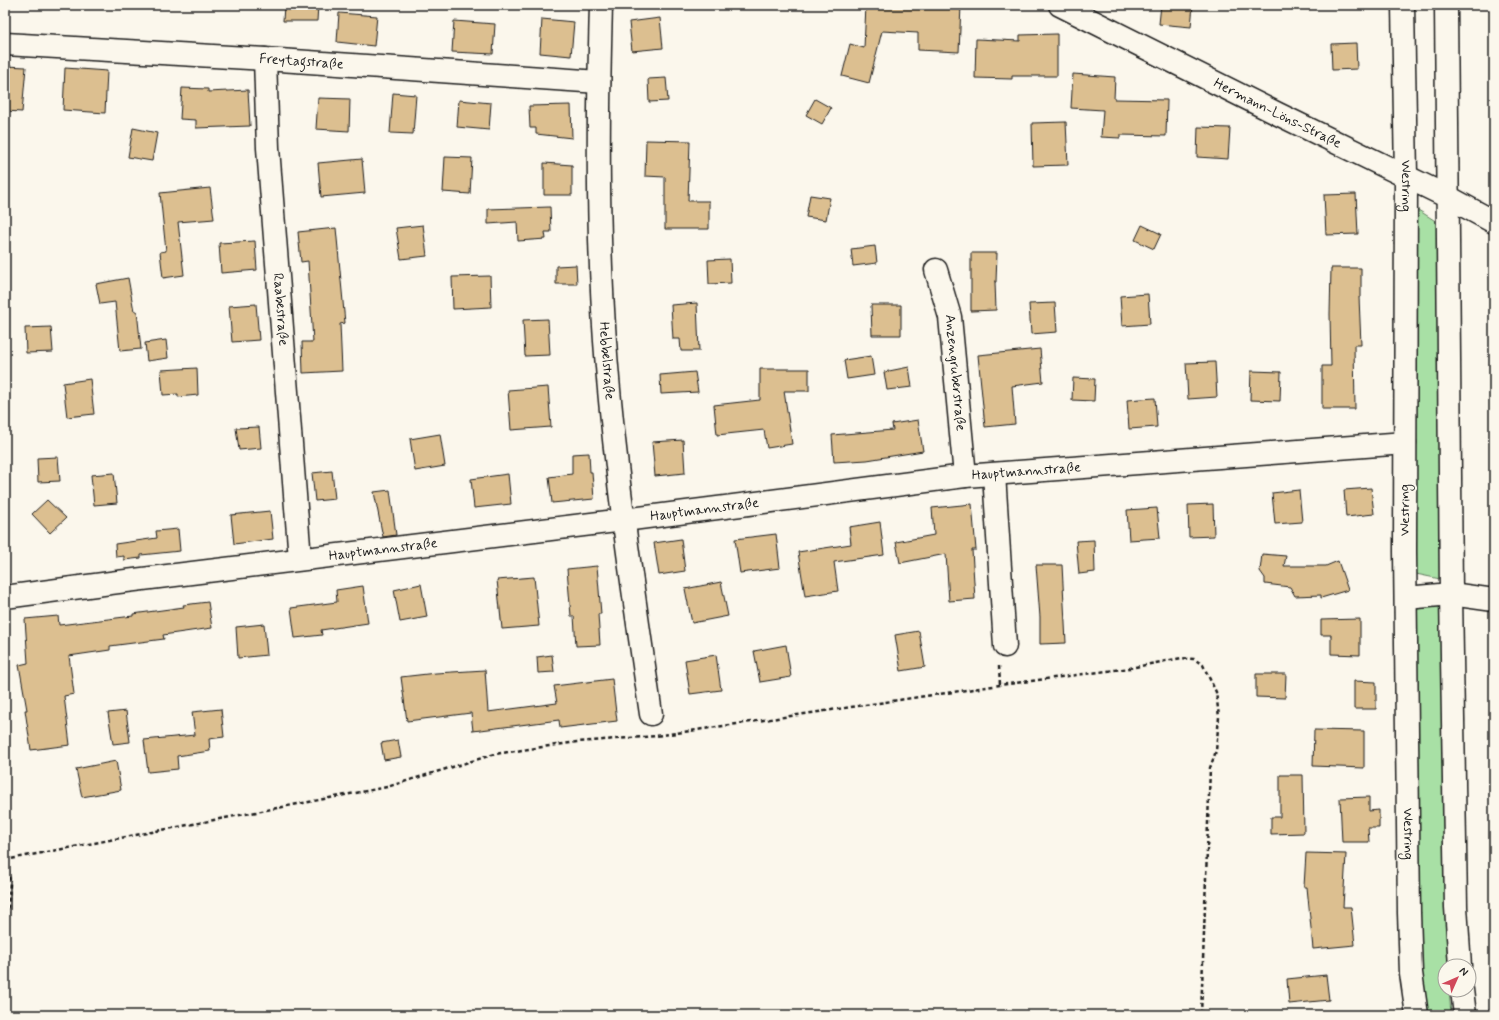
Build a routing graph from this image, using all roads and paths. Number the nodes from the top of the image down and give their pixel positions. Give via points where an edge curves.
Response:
1 (601, 5) edge
2 (1060, 5) edge
3 (1403, 5) edge
4 (1446, 5) edge
5 (5, 44) edge
6 (265, 59) junction
7 (599, 82) junction
8 (1406, 176) junction
9 (1448, 197) junction
10 (1494, 222) edge
11 (936, 270) dead end
12 (1405, 443) junction
13 (994, 474) junction
14 (965, 476) junction
15 (624, 520) junction
16 (300, 559) junction
17 (1451, 594) junction
18 (5, 597) edge
19 (1406, 598) junction
20 (1494, 600) edge
21 (1005, 646) dead end
22 (651, 714) dead end
23 (5, 842) edge
24 (6, 860) edge
25 (5, 951) edge
26 (1460, 958) edge
27 (1463, 998) edge
28 (1201, 1015) edge
29 (1417, 1015) edge
30 (1465, 1015) edge

1 - 7 street, Hebbelstraße
2 - 8 street, Hermann-Löns-Straße
3 - 8 street, Westring
4 - 9 street
5 - 6 street, Freytagstraße
6 - 7 street, Freytagstraße
6 - 16 street, Raabestraße via 268,156
7 - 15 street, Hebbelstraße via 599,203 605,340
8 - 9 street, Hermann-Löns-Straße
8 - 12 street, Westring
9 - 10 street, Hermann-Löns-Straße
9 - 17 street
11 - 14 street, Anzengruberstraße via 950,317
12 - 13 street, Hauptmannstraße
12 - 19 street, Westring
13 - 14 street, Hauptmannstraße
13 - 21 street
14 - 15 street, Hauptmannstraße
15 - 16 street, Hauptmannstraße
15 - 22 street, Hebbelstraße
16 - 18 street, Hauptmannstraße
17 - 19 street
17 - 20 street
17 - 26 street via 1456,899
19 - 29 street, Westring via 1409,913 1411,973
23 - 24 path
24 - 25 path via 10,883
24 - 28 path via 387,787 495,754 577,742 656,736 1130,668 1181,658 1194,660 1203,665 1216,692 1219,717 1216,751 1210,768
27 - 30 street

